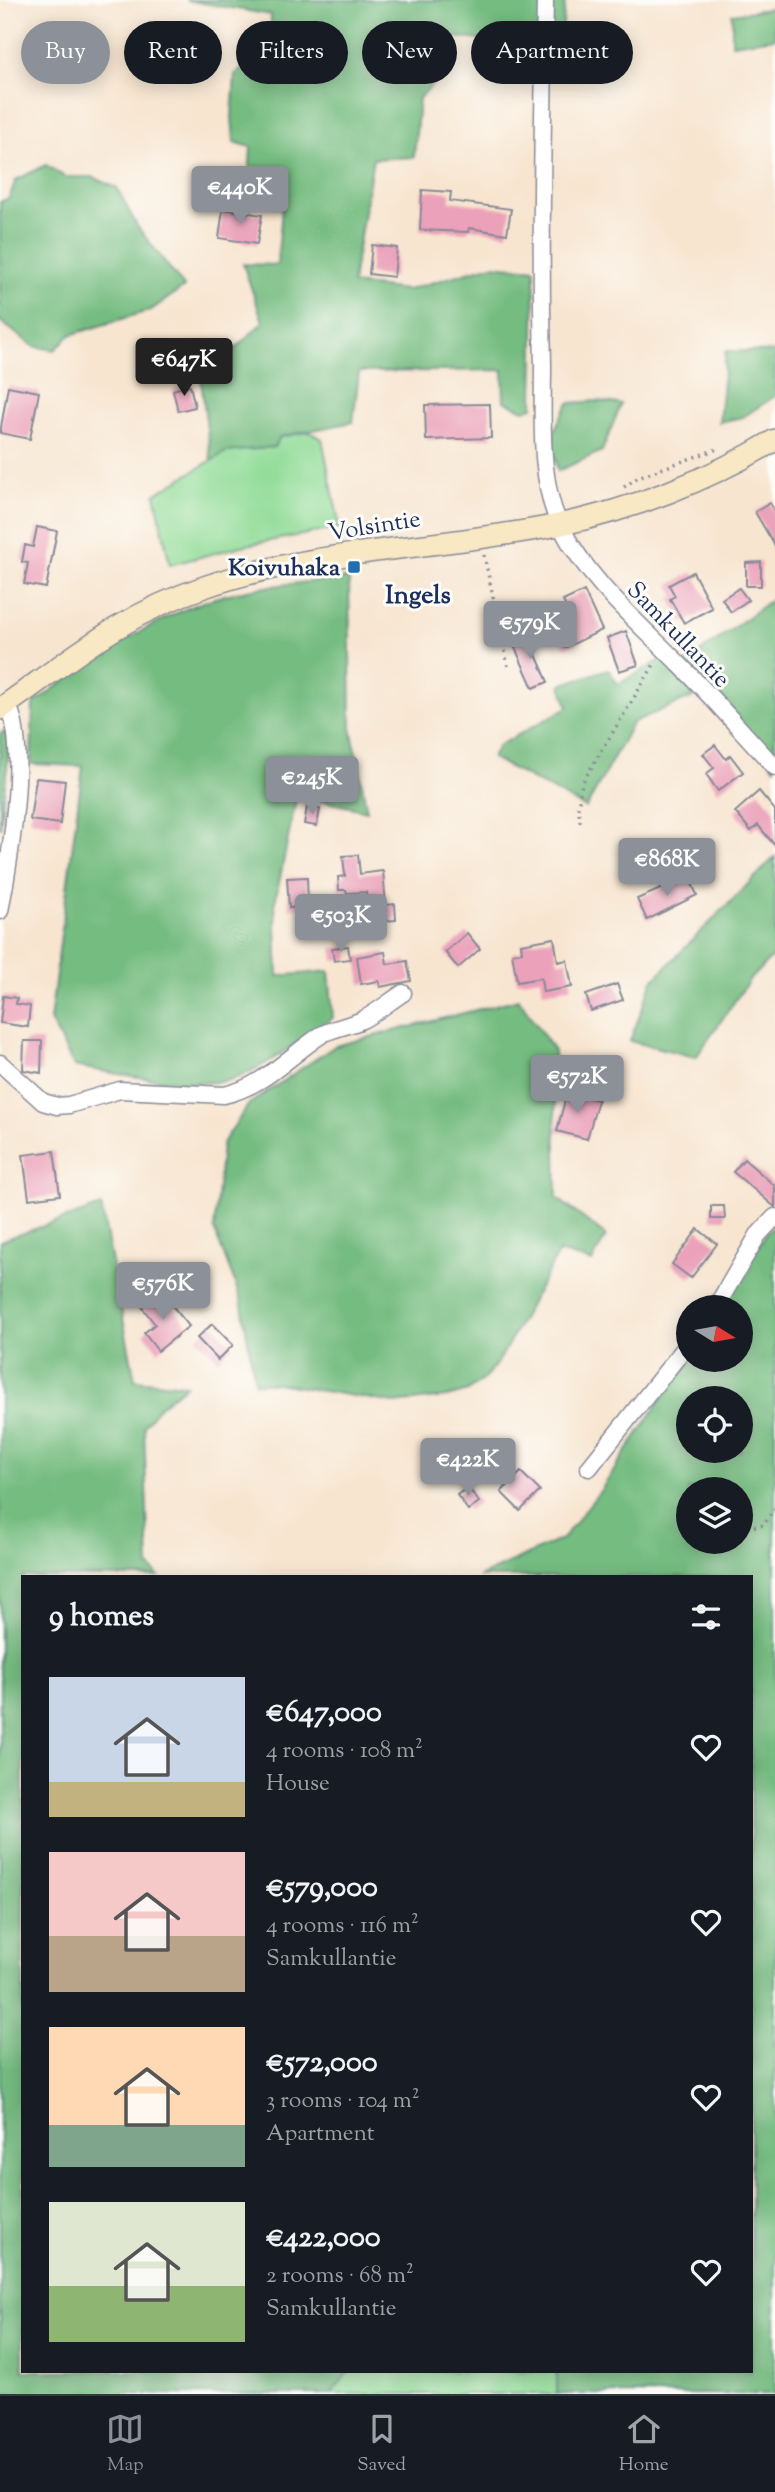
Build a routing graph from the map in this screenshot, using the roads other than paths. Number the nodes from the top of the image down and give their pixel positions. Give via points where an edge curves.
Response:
1 (545, 0) edge
2 (775, 440) edge
3 (559, 525) junction
4 (4, 706) edge
5 (775, 767) edge
6 (0, 911) edge
7 (402, 993) dead end
8 (0, 1063) edge
9 (775, 1217) edge
10 (723, 1295) edge
11 (676, 1359) edge
12 (589, 1468) dead end

1 - 3 street via 544,459
2 - 3 street, Volsintie via 706,475
3 - 4 street, Volsintie via 309,562 205,586 116,626
3 - 5 street, Samkullantie via 613,599
4 - 6 street via 16,720 18,750
7 - 8 street via 363,1020 323,1034 257,1082 224,1095 120,1090 57,1105 43,1102
9 - 10 street via 758,1235
11 - 12 street

